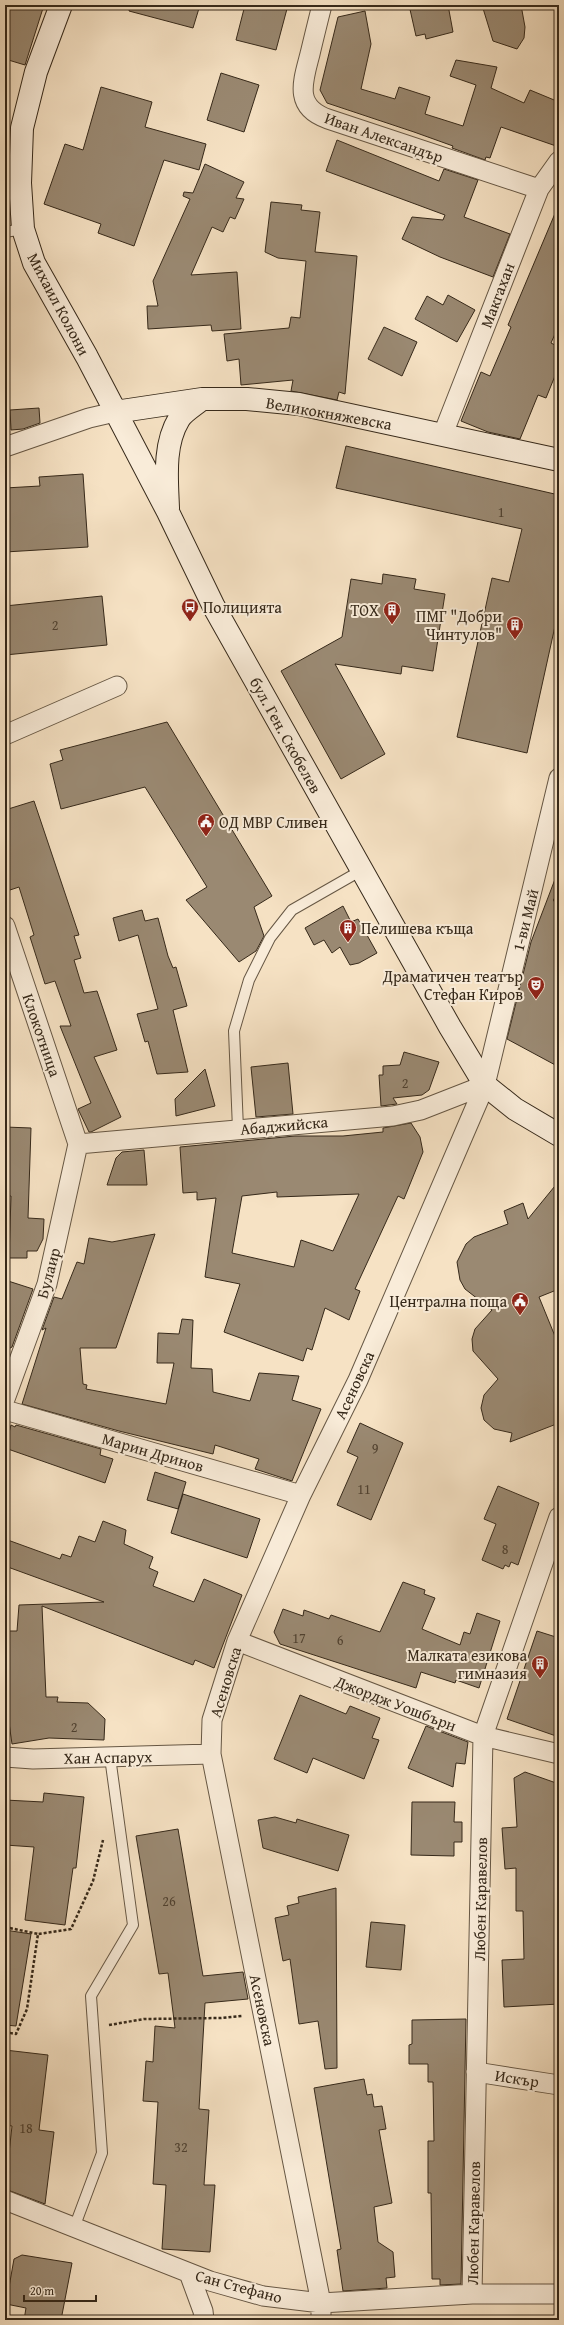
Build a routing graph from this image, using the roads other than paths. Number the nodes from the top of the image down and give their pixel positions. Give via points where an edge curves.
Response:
1 (61, 5) edge
2 (322, 5) edge
3 (559, 161) edge
4 (538, 189) junction
5 (14, 230) edge
6 (202, 399) junction
7 (115, 412) junction
8 (443, 434) junction
9 (5, 447) edge
10 (559, 460) edge
11 (168, 512) junction
12 (117, 686) dead end
13 (5, 735) edge
14 (559, 778) edge
15 (362, 870) junction
16 (5, 926) edge
17 (485, 1085) junction
18 (238, 1129) junction
19 (559, 1135) edge
20 (78, 1144) junction
21 (5, 1399) edge
22 (5, 1410) edge
23 (301, 1494) junction
24 (559, 1517) edge
25 (237, 1641) junction
26 (483, 1736) junction
27 (210, 1754) junction
28 (559, 1754) edge
29 (110, 1756) junction
30 (5, 1757) edge
31 (476, 2072) junction
32 (559, 2085) edge
33 (5, 2200) edge
34 (74, 2228) junction
35 (189, 2273) junction
36 (472, 2294) junction
37 (559, 2294) edge
38 (321, 2312) edge
39 (204, 2320) edge

1 - 5 street, Михаил Колони via 36,72 22,128 20,183
2 - 4 street, Иван Александър via 302,85 306,104 312,111 319,116
3 - 4 street, Макгахан
4 - 8 street, Макгахан
5 - 7 street, Михаил Колони via 87,357
6 - 7 street, Великокняжевска
6 - 8 street, Великокняжевска via 247,399 299,404
6 - 11 street via 179,419 171,441 167,464
7 - 9 street, Великокняжевска via 89,418
7 - 11 street, Михаил Колони
8 - 10 street, Великокняжевска
11 - 15 street, бул. Ген. Скобелев via 214,607
12 - 13 street
14 - 17 street, 1-ви Май
15 - 17 street, бул. Ген. Скобелев
15 - 18 lane via 292,910 270,938 249,980 234,1031
16 - 20 street, Клокотница
17 - 18 street, Абаджийска via 422,1110 393,1116
17 - 19 street, бул. Ген. Скобелев via 515,1109
17 - 23 street, Асеновска via 358,1380
18 - 20 street, Абаджийска
20 - 21 street, Булаир via 47,1284
22 - 23 street, Марин Дринов
23 - 25 street, Асеновска
24 - 26 street, Любен Каравелов
25 - 26 street, Джордж Уошбърн
25 - 27 street, Асеновска via 212,1720
26 - 28 street, Джордж Уошбърн
26 - 31 street, Любен Каравелов
27 - 29 street, Хан Аспарух
27 - 38 street, Асеновска via 264,2013
29 - 30 street, Хан Аспарух via 33,1759
29 - 34 lane via 133,1925 91,1996 102,2153
31 - 32 street, Искър
31 - 36 street, Любен Каравелов
33 - 34 street, Сан Стефано
34 - 35 street, Сан Стефано
35 - 38 street, Сан Стефано
35 - 39 street
36 - 37 street, Сан Стефано
36 - 38 street, Сан Стефано

